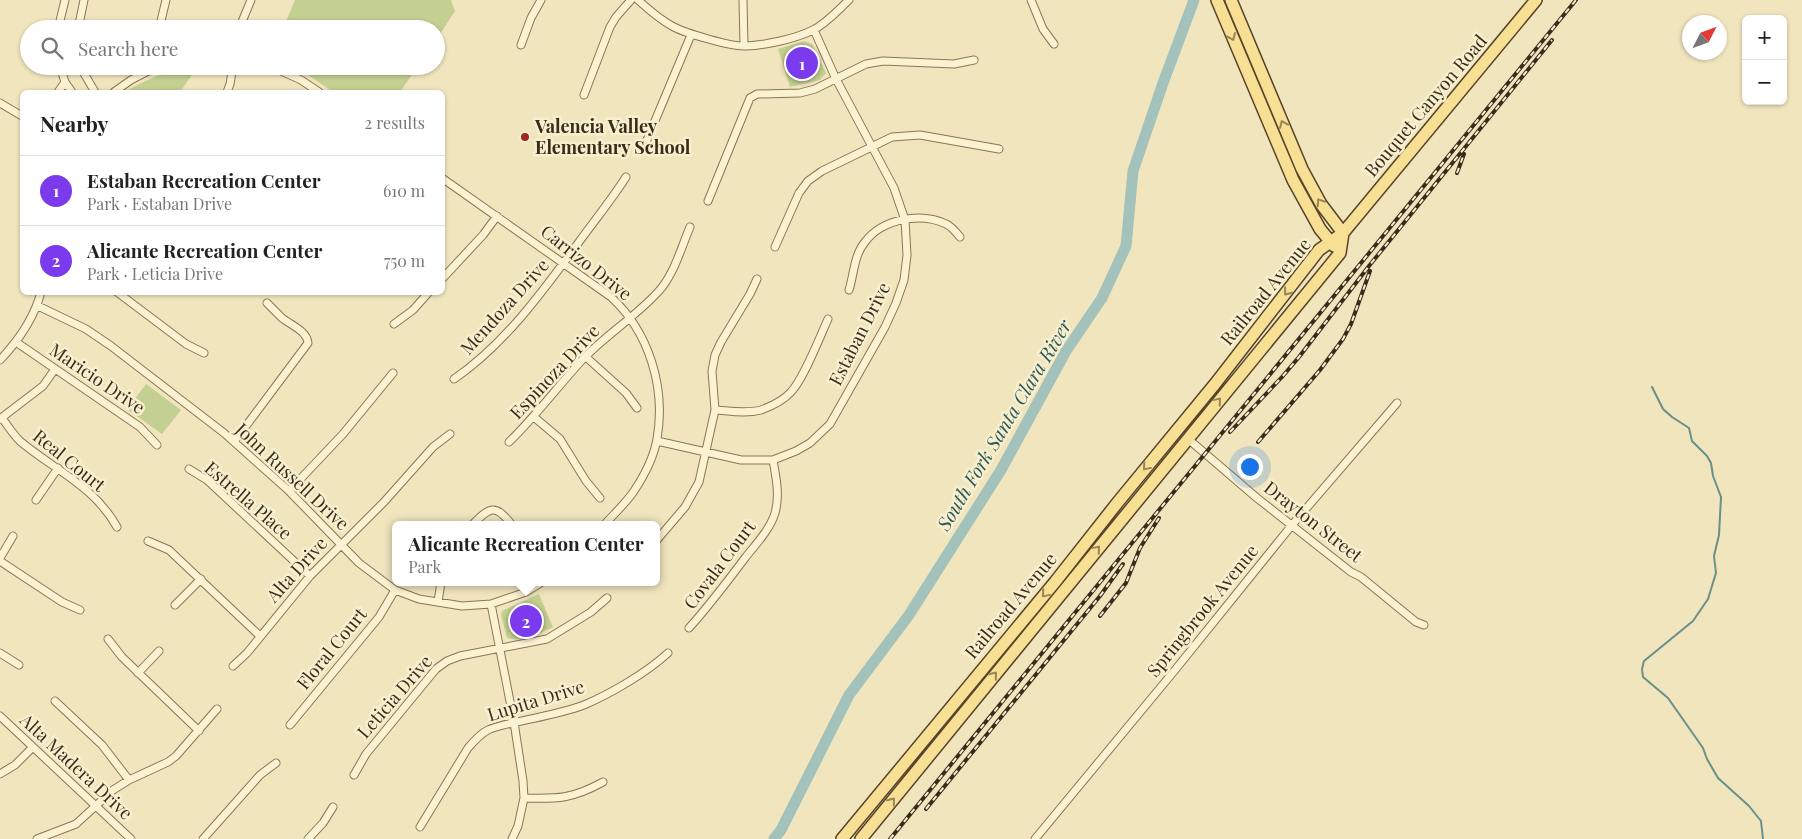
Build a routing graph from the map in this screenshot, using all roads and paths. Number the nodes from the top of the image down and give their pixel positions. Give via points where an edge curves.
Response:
1 (65, 0) edge
2 (84, 0) edge
3 (166, 0) edge
4 (251, 0) edge
5 (541, 0) edge
6 (631, 0) edge
7 (638, 0) edge
8 (743, 0) edge
9 (849, 0) edge
10 (1031, 0) edge
11 (1217, 0) edge
12 (1231, 0) edge
13 (1536, 0) edge
14 (60, 20) edge
15 (80, 20) edge
16 (161, 20) edge
17 (243, 20) edge
18 (814, 30) junction
19 (691, 34) junction
20 (1054, 44) dead end
21 (520, 45) dead end
22 (744, 46) junction
23 (974, 60) dead end
24 (62, 75) edge
25 (85, 75) edge
26 (141, 75) edge
27 (232, 75) edge
28 (290, 75) edge
29 (836, 79) junction
30 (64, 82) junction
31 (59, 90) edge
32 (70, 90) edge
33 (94, 90) edge
34 (117, 90) edge
35 (228, 90) edge
36 (316, 90) edge
37 (584, 95) dead end
38 (0, 103) edge
39 (20, 115) edge
40 (872, 146) junction
41 (644, 147) dead end
42 (998, 148) dead end
43 (626, 177) dead end
44 (445, 180) edge
45 (708, 201) dead end
46 (497, 216) junction
47 (905, 220) junction
48 (690, 227) dead end
49 (1343, 233) junction
50 (960, 237) dead end
51 (1330, 241) junction
52 (775, 247) dead end
53 (1340, 253) junction
54 (564, 262) junction
55 (445, 275) edge
56 (756, 279) dead end
57 (849, 290) dead end
58 (40, 295) edge
59 (121, 295) edge
60 (426, 295) edge
61 (267, 303) dead end
62 (38, 306) junction
63 (630, 317) junction
64 (828, 319) dead end
65 (394, 324) dead end
66 (16, 342) junction
67 (204, 353) dead end
68 (586, 356) junction
69 (0, 360) edge
70 (55, 369) junction
71 (392, 373) dead end
72 (454, 379) dead end
73 (1397, 403) dead end
74 (637, 408) dead end
75 (715, 410) junction
76 (534, 417) junction
77 (1, 418) edge
78 (450, 434) dead end
79 (1187, 438) junction
80 (657, 440) junction
81 (234, 442) junction
82 (509, 442) dead end
83 (157, 445) dead end
84 (705, 452) junction
85 (773, 460) junction
86 (58, 468) junction
87 (189, 469) dead end
88 (289, 491) junction
89 (600, 498) dead end
90 (36, 500) dead end
91 (476, 521) edge
92 (509, 521) edge
93 (608, 521) edge
94 (1292, 525) junction
95 (117, 527) dead end
96 (12, 536) dead end
97 (660, 536) edge
98 (148, 541) dead end
99 (341, 544) junction
100 (0, 560) edge
101 (310, 576) junction
102 (201, 579) junction
103 (440, 586) edge
104 (536, 586) edge
105 (395, 590) junction
106 (607, 598) dead end
107 (438, 602) junction
108 (491, 604) junction
109 (175, 605) dead end
110 (80, 610) dead end
111 (1424, 625) dead end
112 (689, 628) dead end
113 (260, 636) junction
114 (108, 640) dead end
115 (500, 648) junction
116 (159, 651) dead end
117 (0, 653) edge
118 (668, 653) dead end
119 (19, 665) dead end
120 (233, 666) dead end
121 (138, 674) junction
122 (962, 693) junction
123 (55, 700) dead end
124 (217, 709) dead end
125 (0, 716) edge
126 (514, 722) junction
127 (290, 725) dead end
128 (199, 731) junction
129 (33, 747) junction
130 (932, 752) junction
131 (276, 763) dead end
132 (0, 774) edge
133 (354, 775) dead end
134 (129, 780) junction
135 (602, 782) dead end
136 (524, 798) junction
137 (96, 805) junction
138 (333, 807) dead end
139 (420, 827) dead end
140 (37, 839) edge
141 (131, 839) edge
142 (203, 839) edge
143 (308, 839) edge
144 (512, 839) edge
145 (842, 839) edge
146 (861, 839) edge
147 (1035, 839) edge

1 - 14 street
2 - 15 street
3 - 16 street
4 - 17 street
5 - 21 street
6 - 37 street via 610,27
7 - 19 street via 653,14
8 - 22 street
9 - 18 street
10 - 20 street via 1043,29
11 -> 51 main road via 1292,180
49 -> 12 main road via 1321,204 1302,169
13 - 49 main road, Bouquet Canyon Road
18 - 22 street via 779,41
18 - 29 street, Estaban Drive
19 - 22 street
19 - 41 street
23 - 29 street via 954,64 883,61 866,64
24 - 30 street
25 - 33 street
26 - 34 street
27 - 35 street
28 - 36 street
29 - 40 street, Estaban Drive
29 - 45 street via 800,93 757,94 750,98
30 - 31 street
30 - 32 street
38 - 39 street
40 - 42 street via 892,137 920,134
40 - 47 street, Estaban Drive via 894,188
40 - 52 street via 808,181 799,192
43 - 54 street, Mendoza Drive
44 - 46 street, Carrizo Drive
46 - 54 street, Carrizo Drive
46 - 55 street
47 - 50 street via 929,218 948,224
47 - 57 street via 887,224 864,243 856,259
47 - 85 street, Estaban Drive via 907,255 904,280 885,327 830,424 810,443
48 - 63 street, Espinoza Drive via 668,277 658,292
49 - 51 main road, Railroad Avenue
49 - 53 main road, Railroad Avenue
51 - 53 main road
51 -> 122 main road, Railroad Avenue via 1319,250 1215,384
79 -> 53 main road, Railroad Avenue
54 - 63 street, Carrizo Drive via 611,297
54 - 72 street, Mendoza Drive via 518,320 472,367
56 - 75 street via 715,355 712,371
58 - 62 street
59 - 67 street via 186,344
60 - 65 street
61 - 81 street via 303,333 308,343
62 - 66 street
62 - 81 street, John Russell Drive via 86,329 111,346
63 - 68 street, Espinoza Drive
63 - 80 street, Carrizo Drive via 653,363 659,392
64 - 75 street via 791,393 760,410
66 - 69 street
66 - 70 street, Maricio Drive
68 - 74 street via 626,392
68 - 76 street, Espinoza Drive
70 - 77 street via 43,386
70 - 83 street, Maricio Drive via 140,427
71 - 88 street via 343,434
73 - 94 street, Springbrook Avenue
75 - 84 street
76 - 82 street, Espinoza Drive
76 - 89 street via 560,439
77 - 86 street, Real Court via 19,440
78 - 99 street, Alta Drive via 432,447 384,502
79 - 94 street, Drayton Street
130 -> 79 main road, Railroad Avenue
80 - 84 street, Estaban Drive
80 - 93 street, Carrizo Drive via 634,492
81 - 88 street, John Russell Drive
84 - 85 street, Estaban Drive via 740,460
84 - 97 street via 699,482 685,507
85 - 112 street, Covala Court via 777,482 774,515 766,531
86 - 90 street
86 - 95 street, Real Court via 80,483
87 - 101 street, Estrella Place via 207,480
88 - 99 street, John Russell Drive
91 - 92 street via 494,509
94 - 111 street, Drayton Street
94 - 147 street, Springbrook Avenue
96 - 100 street
98 - 102 street via 169,550
99 - 101 street, Alta Drive
99 - 105 street, John Russell Drive via 359,563
100 - 110 street via 62,602
101 - 113 street, Alta Drive
102 - 109 street
102 - 113 street
103 - 107 street
104 - 108 street, John Russell Drive
105 - 107 street, John Russell Drive
105 - 127 street, Floral Court via 379,617
106 - 115 street, Leticia Drive via 591,612 547,639
107 - 108 street, John Russell Drive via 462,606
108 - 115 street
113 - 120 street, Alta Drive
114 - 121 street
115 - 126 street
115 - 133 street, Leticia Drive via 447,660 366,754
116 - 121 street
117 - 119 street
118 - 126 street, Lupita Drive via 658,663 583,705
121 - 128 street
122 - 130 main road via 960,707 935,737
122 - 145 main road, Railroad Avenue
123 - 134 street via 102,745
124 - 128 street
125 - 129 street, Alta Madera Drive
126 - 136 street
126 - 139 street, Lupita Drive via 477,737
128 - 134 street via 168,762
129 - 132 street via 15,765
129 - 137 street, Alta Madera Drive
146 -> 130 main road, Railroad Avenue
131 - 142 street via 260,775
134 - 137 street
135 - 136 street via 585,792 558,799
136 - 144 street
137 - 140 street via 76,824
137 - 141 street, Alta Madera Drive
138 - 143 street

